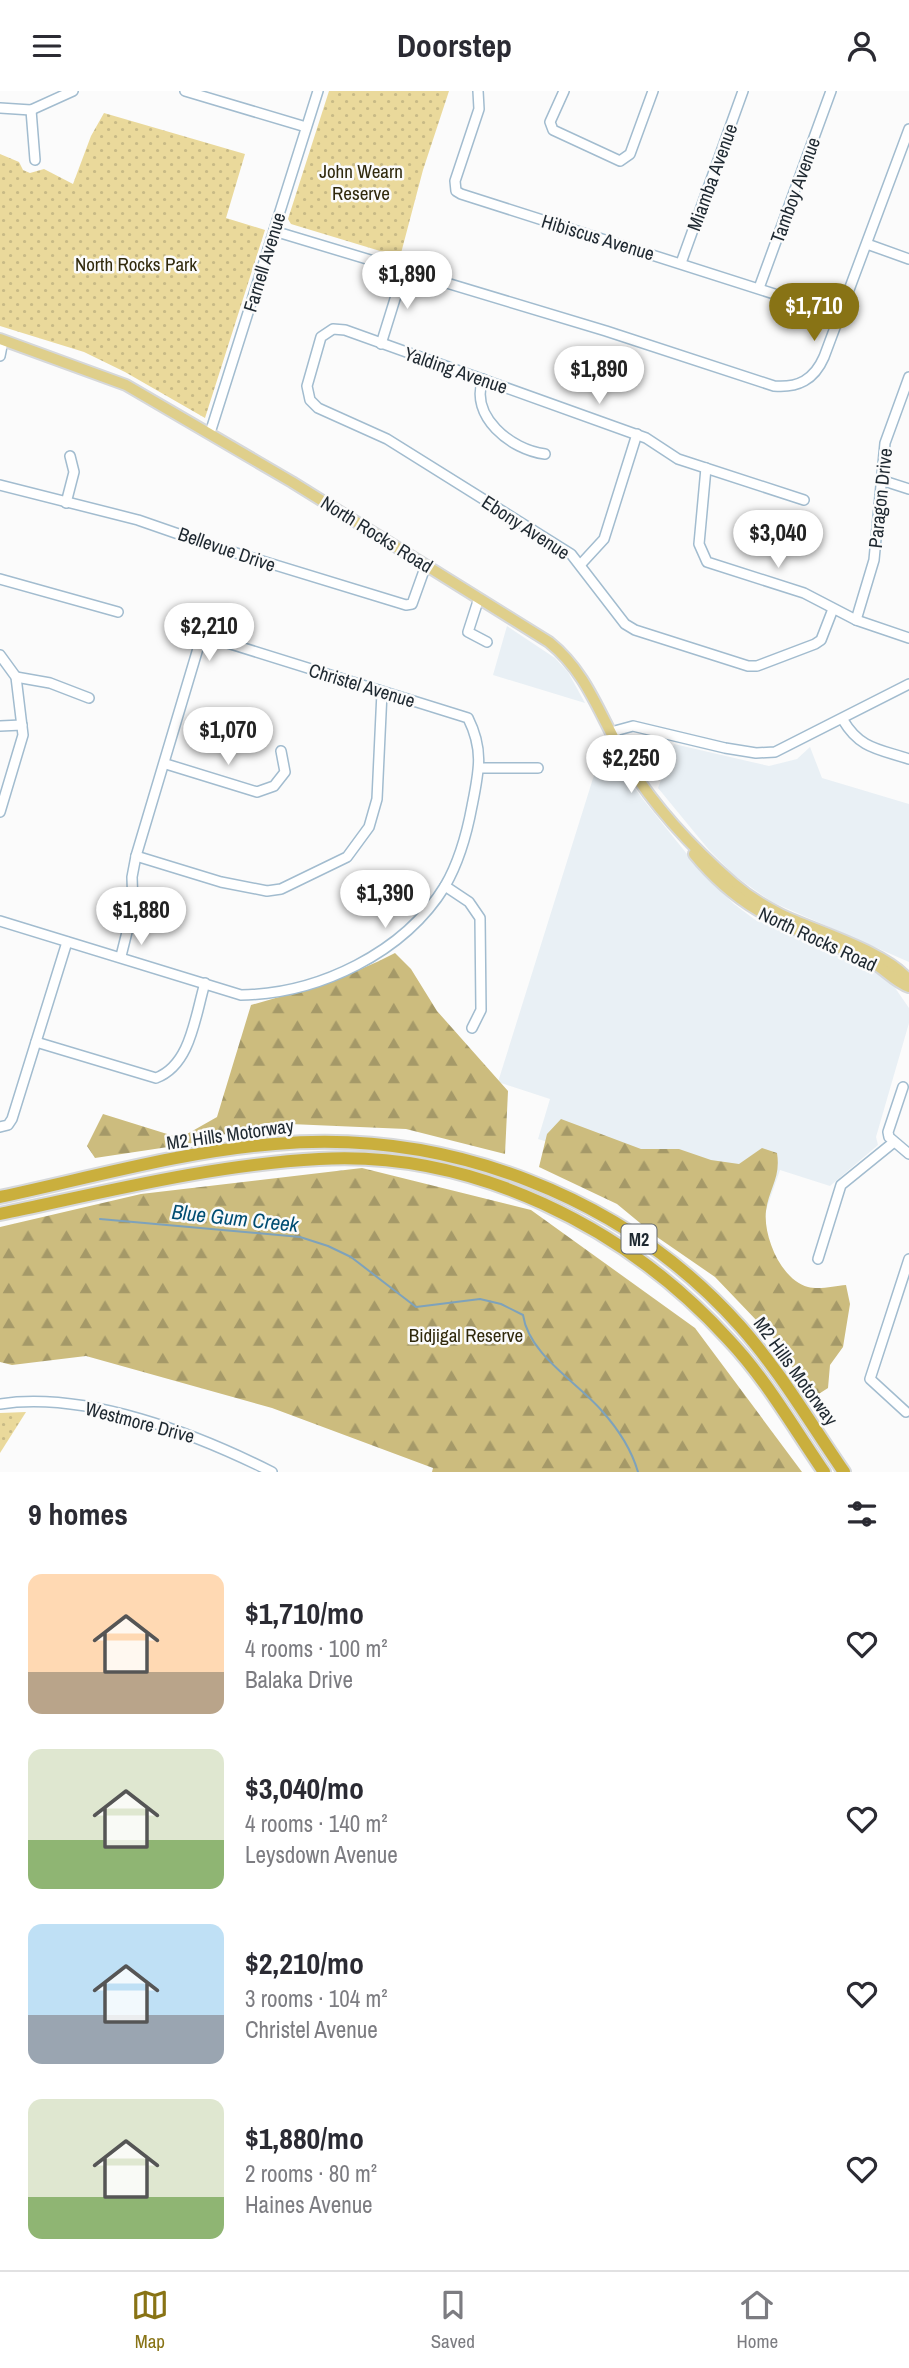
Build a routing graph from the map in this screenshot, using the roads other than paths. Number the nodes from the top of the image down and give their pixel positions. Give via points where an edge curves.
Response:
1 (73, 91) edge
2 (185, 91) edge
3 (229, 91) edge
4 (318, 91) edge
5 (478, 91) edge
6 (564, 91) edge
7 (653, 91) edge
8 (743, 91) edge
9 (831, 91) edge
10 (226, 103) junction
11 (0, 108) edge
12 (31, 110) junction
13 (306, 127) junction
14 (909, 129) edge
15 (35, 160) dead end
16 (274, 231) junction
17 (867, 244) junction
18 (909, 259) edge
19 (681, 263) junction
20 (404, 270) junction
21 (759, 288) junction
22 (840, 315) junction
23 (2, 340) edge
24 (381, 344) junction
25 (0, 356) edge
26 (909, 377) edge
27 (483, 379) junction
28 (906, 396) edge
29 (210, 433) junction
30 (637, 434) junction
31 (545, 454) dead end
32 (70, 456) dead end
33 (706, 468) junction
34 (881, 481) junction
35 (0, 485) edge
36 (909, 489) edge
37 (804, 500) dead end
38 (66, 503) junction
39 (581, 564) junction
40 (426, 565) junction
41 (0, 579) edge
42 (479, 598) junction
43 (833, 609) junction
44 (118, 612) dead end
45 (856, 619) junction
46 (909, 639) edge
47 (488, 642) dead end
48 (0, 655) edge
49 (16, 677) junction
50 (909, 684) edge
51 (382, 692) junction
52 (89, 698) dead end
53 (842, 720) junction
54 (22, 725) junction
55 (0, 726) edge
56 (611, 732) junction
57 (281, 751) dead end
58 (909, 759) edge
59 (166, 764) junction
60 (480, 768) junction
61 (538, 768) dead end
62 (0, 812) edge
63 (674, 824) junction
64 (136, 856) junction
65 (445, 886) junction
66 (0, 921) edge
67 (67, 942) junction
68 (121, 956) junction
69 (903, 971) edge
70 (909, 981) edge
71 (205, 983) junction
72 (909, 987) edge
73 (471, 1028) dead end
74 (36, 1042) junction
75 (903, 1087) dead end
76 (4, 1126) edge
77 (894, 1142) junction
78 (909, 1154) edge
79 (0, 1197) edge
80 (0, 1214) edge
81 (818, 1259) dead end
82 (909, 1259) edge
83 (906, 1280) edge
84 (0, 1404) edge
85 (906, 1412) dead end
86 (272, 1472) edge
87 (824, 1472) edge
88 (844, 1472) edge

1 - 12 street
2 - 10 street
3 - 10 street
4 - 13 street, Farnell Avenue
5 - 19 street, Hibiscus Avenue via 479,109 455,181 456,191
6 - 7 street via 551,118 553,130 620,161 629,156
8 - 19 street, Miamba Avenue
9 - 21 street, Tamboy Avenue
10 - 13 street
11 - 12 street
12 - 15 street
13 - 16 street, Farnell Avenue
14 - 17 street
16 - 20 street
16 - 29 street, Farnell Avenue
17 - 18 street
17 - 22 street
19 - 21 street, Hibiscus Avenue
20 - 22 street via 774,386 797,385 814,375
20 - 24 street
21 - 22 street, Hibiscus Avenue
23 - 25 street
23 - 29 main road, North Rocks Road via 114,379
24 - 27 street, Yalding Avenue
24 - 39 street, Ebony Avenue via 345,330 325,334 307,382 310,400 318,408 387,439
26 - 28 street, Paragon Drive
27 - 30 street, Yalding Avenue
27 - 31 street via 479,394 494,429 528,451
28 - 34 street, Paragon Drive via 885,443
29 - 40 main road, North Rocks Road
30 - 33 street, Yalding Avenue via 673,456
30 - 39 street via 604,539
32 - 38 street via 74,472
33 - 37 street, Yalding Avenue
33 - 43 street via 701,561 804,593
34 - 36 street
34 - 45 street, Paragon Drive via 874,559
35 - 38 street, Bellevue Drive
38 - 40 street, Bellevue Drive via 148,523 406,605 412,604
39 - 43 street, Ebony Avenue via 629,628 748,666 821,640
40 - 42 main road, North Rocks Road
41 - 44 street
42 - 47 street via 468,632
42 - 56 main road, North Rocks Road via 563,653 589,689
43 - 45 street
45 - 46 street
48 - 49 street
49 - 52 street via 50,683
49 - 54 street
50 - 53 street
51 - 59 street, Christel Avenue via 202,635
51 - 60 street, Christel Avenue via 468,718 478,738
51 - 64 street via 377,799 369,827 348,857 281,889 267,891
53 - 56 street via 785,749 765,753 634,726
53 - 58 street via 864,745
54 - 55 street
54 - 62 street
56 - 63 main road, North Rocks Road via 631,769
57 - 59 street via 285,772 274,786 257,792
59 - 64 street, Christel Avenue
60 - 61 street
60 - 65 street via 461,849
63 - 69 main road, North Rocks Road via 752,898
63 - 72 main road, North Rocks Road via 715,878 753,909 868,960
64 - 68 street, Christel Avenue via 133,908
65 - 71 street via 392,944 352,968 266,995 241,995
65 - 73 street via 469,902 480,918 481,1010
66 - 67 street
67 - 68 street
67 - 74 street
68 - 71 street
69 - 70 main road, North Rocks Road
71 - 74 street via 182,1057 169,1073 156,1078
74 - 76 street
75 - 77 street via 888,1127
77 - 78 street
77 - 81 street via 841,1185
79 - 88 highway, M2 Hills Motorway / M2 via 244,1147 339,1142 428,1151 526,1178 626,1229 715,1300 767,1358
80 - 87 highway, M2 Hills Motorway / M2 via 235,1169 338,1159 425,1167 476,1179 539,1202 647,1264 730,1340
82 - 83 street
83 - 85 street via 870,1379
84 - 86 street, Westmore Drive via 83,1405 209,1441

